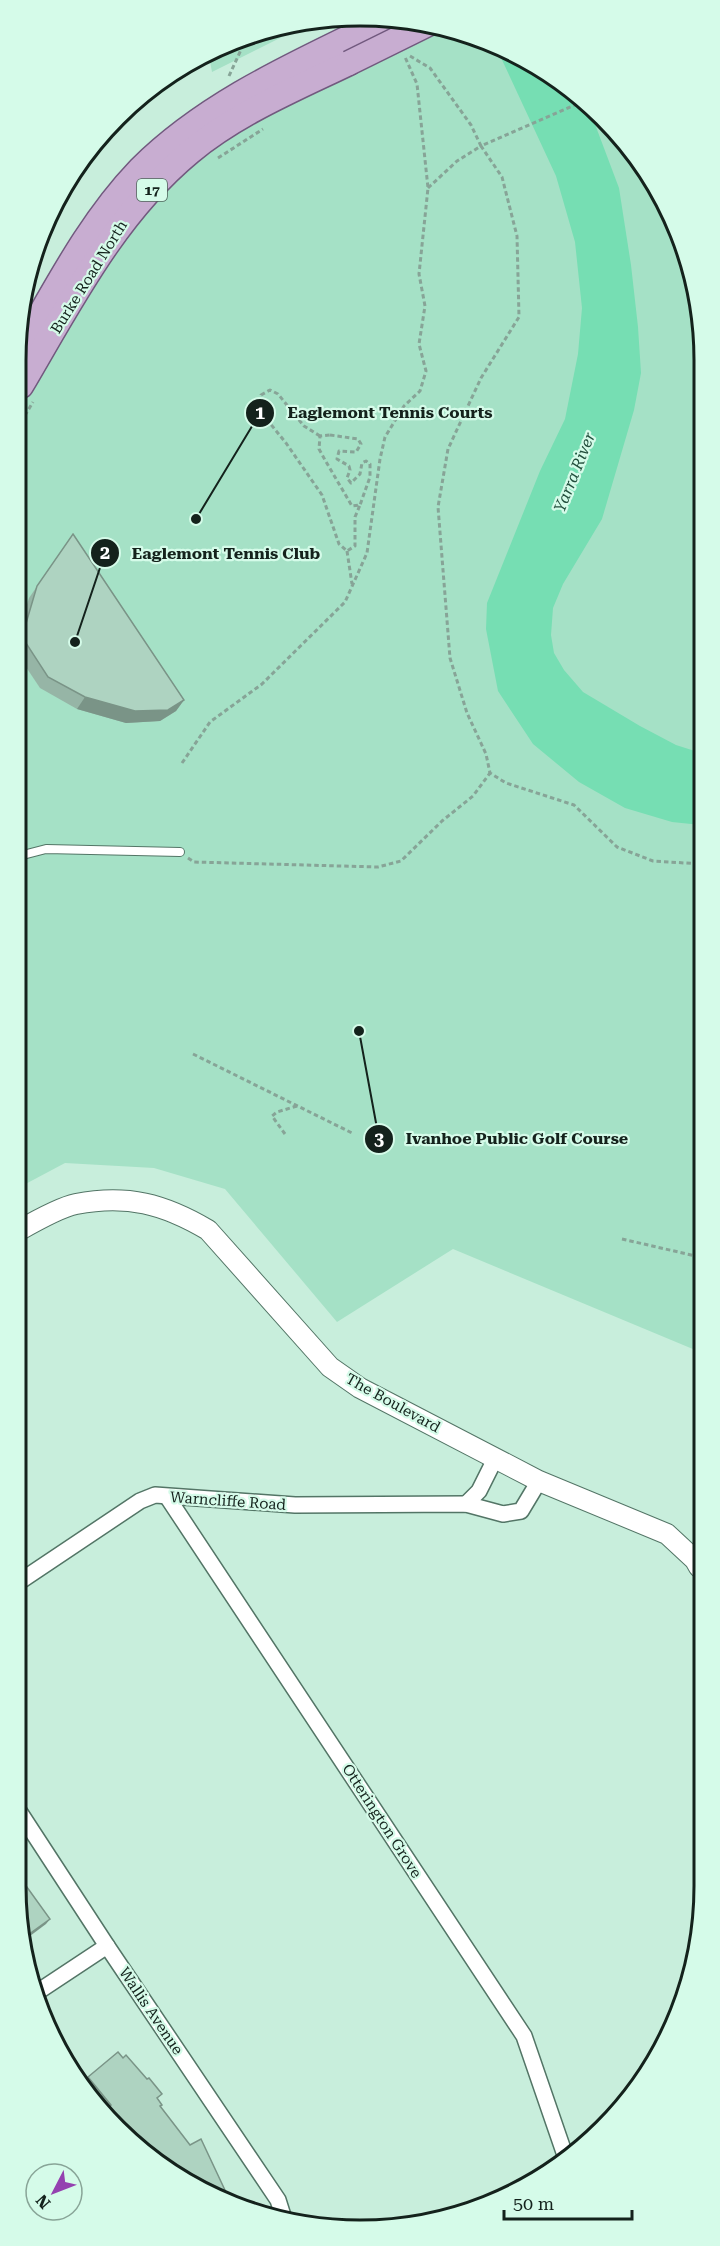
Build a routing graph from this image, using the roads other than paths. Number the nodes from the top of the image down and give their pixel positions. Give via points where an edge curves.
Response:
1 (376, 26) edge
2 (412, 29) edge
3 (344, 53) junction
4 (26, 339) edge
5 (30, 389) edge
6 (180, 852) road end
7 (26, 854) edge
8 (26, 1227) edge
9 (495, 1459) junction
10 (539, 1480) junction
11 (168, 1498) junction
12 (466, 1504) junction
13 (694, 1559) edge
14 (26, 1577) edge
15 (26, 1822) edge
16 (107, 1946) junction
17 (42, 1989) edge
18 (564, 2151) edge
19 (281, 2211) edge

1 - 3 main road, 17
2 - 3 main road, 17, bridge
3 - 4 main road, Burke Road North / 17 via 248,88 178,135 140,170 103,213
3 - 5 main road, Burke Road North / 17 via 191,152 133,208 104,248
6 - 7 lane via 46,849
8 - 9 street, The Boulevard via 74,1204 116,1201 151,1203 184,1216 208,1230 330,1367 360,1388
9 - 10 street, The Boulevard
9 - 12 street via 479,1491
10 - 12 street, Warncliffe Road via 521,1511 503,1514
10 - 13 street, The Boulevard via 668,1534
11 - 12 street, Warncliffe Road via 295,1505
11 - 14 street, Warncliffe Road via 155,1495 140,1501
11 - 18 street, Otterington Grove via 524,2036
15 - 16 street, Wallis Avenue
16 - 17 street
16 - 19 street, Wallis Avenue via 278,2200

